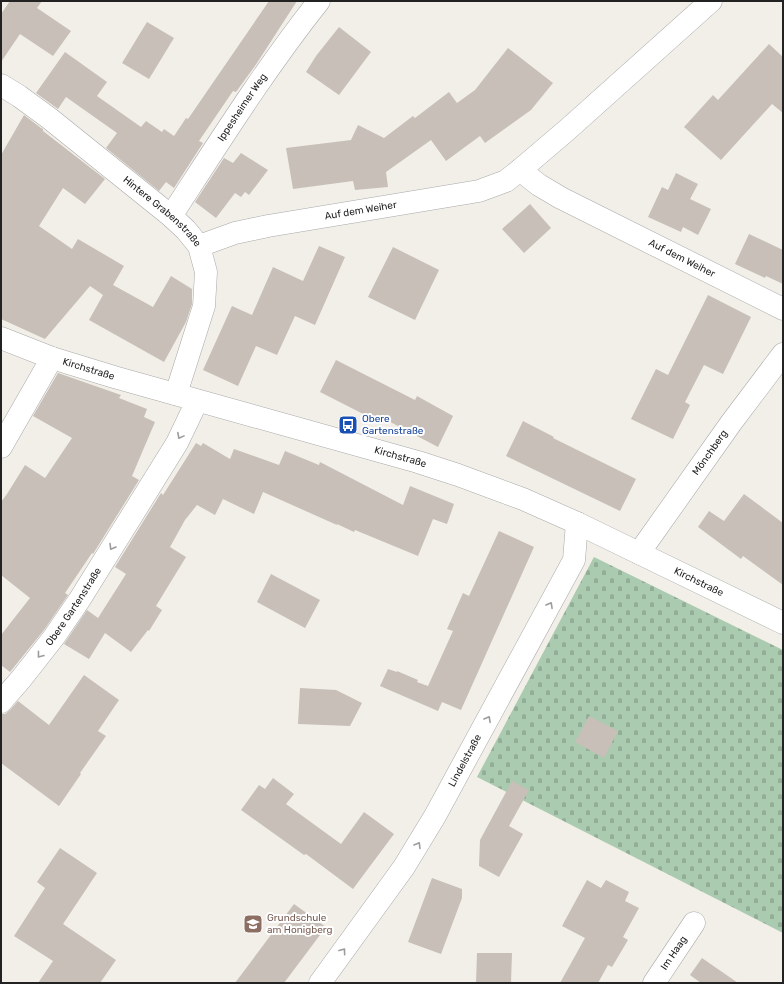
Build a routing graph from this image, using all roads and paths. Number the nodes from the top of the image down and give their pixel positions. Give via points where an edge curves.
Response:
1 (319, 1) edge
2 (711, 1) edge
3 (1, 85) edge
4 (520, 170) junction
5 (171, 216) junction
6 (199, 246) junction
7 (783, 309) edge
8 (1, 338) edge
9 (783, 354) edge
10 (52, 358) junction
11 (176, 394) junction
12 (197, 401) junction
13 (1, 447) edge
14 (577, 523) junction
15 (639, 553) junction
16 (783, 623) edge
17 (1, 702) edge
18 (694, 923) dead end
19 (320, 983) edge
20 (654, 983) edge

1 - 5 street, Ippesheimer Weg via 273,63
2 - 4 street, Auf dem Weiher
3 - 5 street, Hintere Grabenstraße via 49,118
4 - 6 street, Auf dem Weiher via 506,181 479,191 268,226 235,233
4 - 7 street, Auf dem Weiher via 561,198
5 - 6 street, Hintere Grabenstraße
6 - 11 street, Hintere Grabenstraße via 206,272 204,306
8 - 10 street, Kirchstraße
9 - 15 street, Mönchberg
10 - 11 street, Kirchstraße
10 - 13 street
11 - 12 street, Kirchstraße
12 - 14 street, Kirchstraße via 418,462 523,499
12 -> 17 street, Obere Gartenstraße via 177,443 80,599 54,637
14 - 15 street, Kirchstraße
19 -> 14 street, Lindelstraße via 404,867 435,816 574,560
15 - 16 street, Kirchstraße
18 - 20 street, Im Haag

